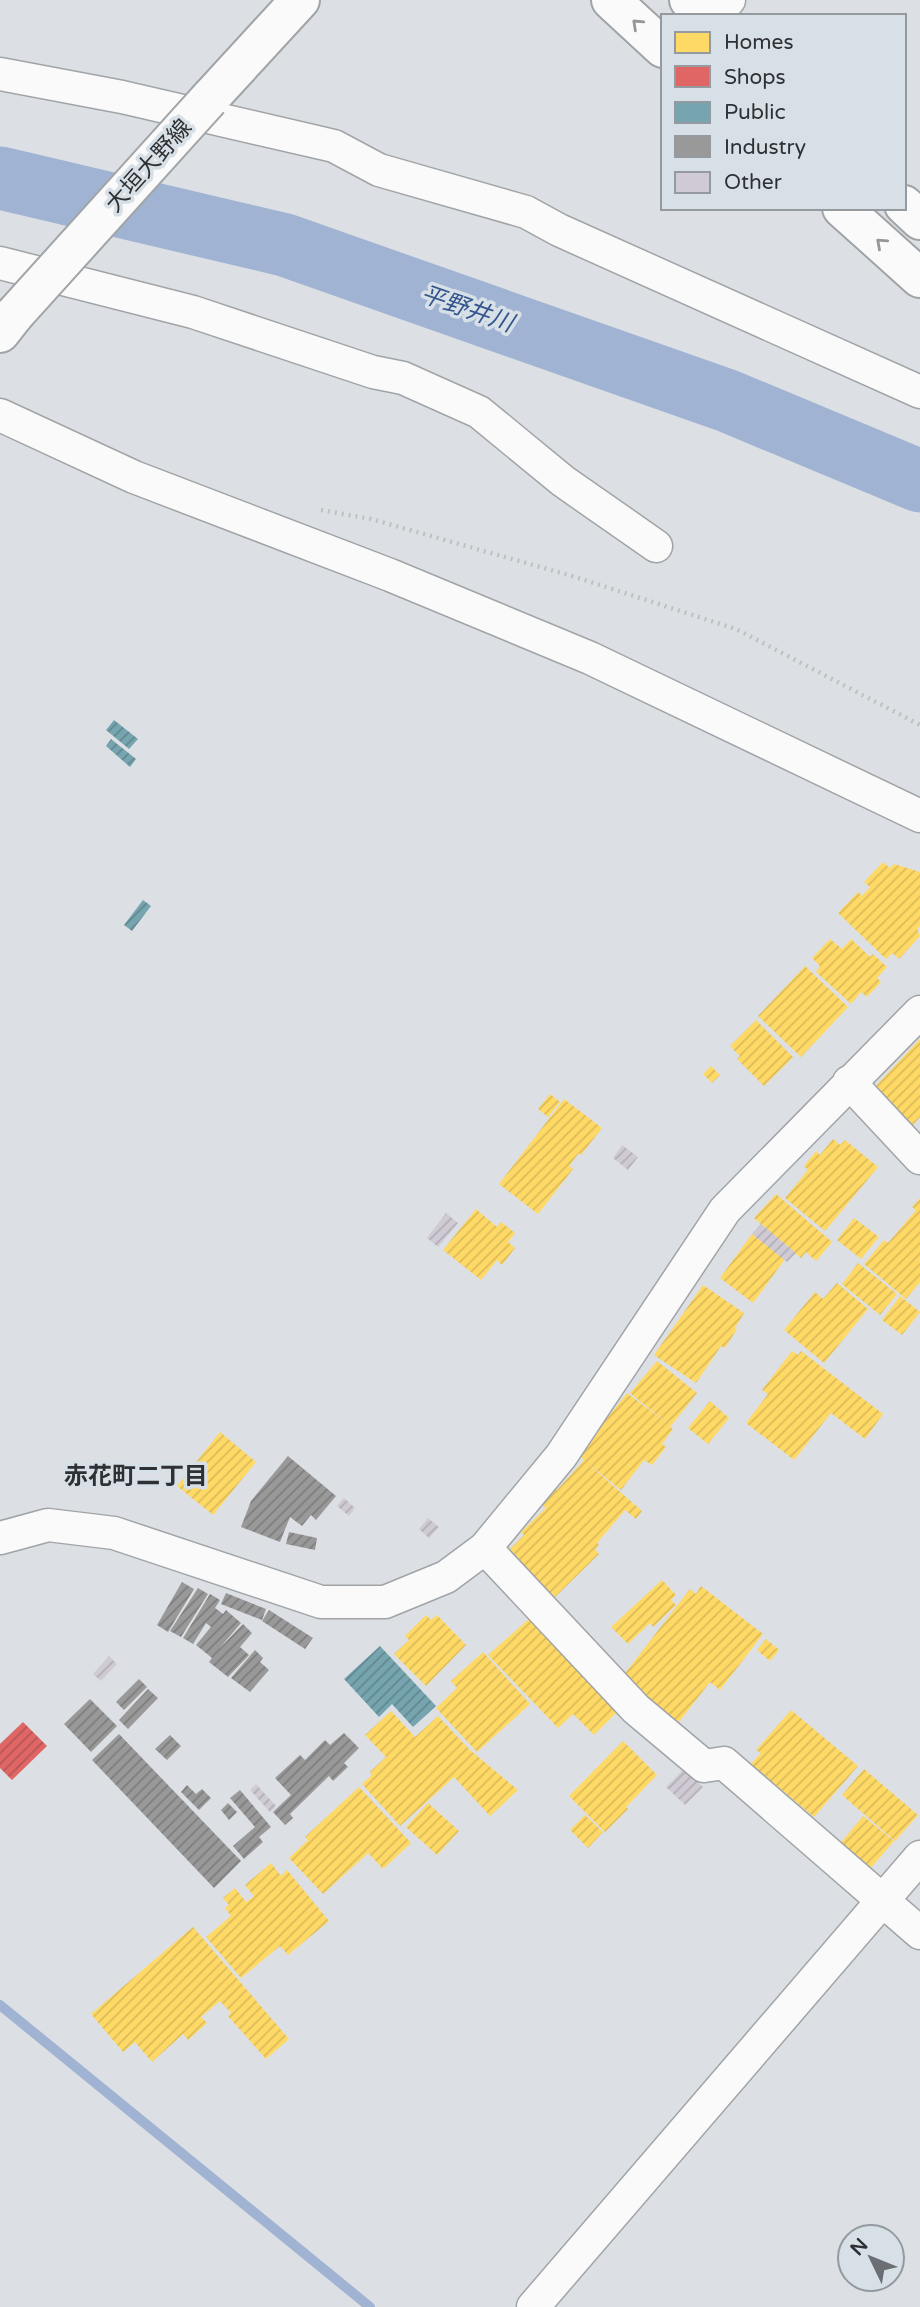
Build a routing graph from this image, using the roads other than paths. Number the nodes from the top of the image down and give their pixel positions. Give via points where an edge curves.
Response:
1 (300, 0) edge
2 (611, 0) edge
3 (689, 0) edge
4 (729, 0) edge
5 (704, 14) edge
6 (716, 14) edge
7 (661, 46) edge
8 (0, 74) edge
9 (906, 207) edge
10 (844, 210) edge
11 (920, 220) edge
12 (0, 263) edge
13 (920, 278) edge
14 (8, 323) edge
15 (920, 392) edge
16 (0, 415) edge
17 (656, 546) dead end
18 (920, 816) edge
19 (920, 1012) edge
20 (849, 1082) junction
21 (920, 1158) edge
22 (0, 1538) edge
23 (485, 1548) junction
24 (920, 1857) edge
25 (882, 1900) junction
26 (920, 1933) edge
27 (533, 2307) edge

1 - 14 main road, 大垣大野線, bridge
7 -> 2 main road
3 - 5 main road
4 - 6 street
8 - 15 street via 334,146 379,170 526,212
9 - 11 main road
13 -> 10 main road
12 - 17 street via 192,312 373,372 403,377 479,412 563,481
16 - 18 street via 134,477 590,658
19 - 20 street
20 - 21 street
20 - 23 street via 725,1210 561,1456
22 - 23 street via 48,1525 114,1533 321,1602 385,1602 446,1577
23 - 25 street via 636,1709 704,1766 724,1763
24 - 25 street
25 - 26 street
25 - 27 street

